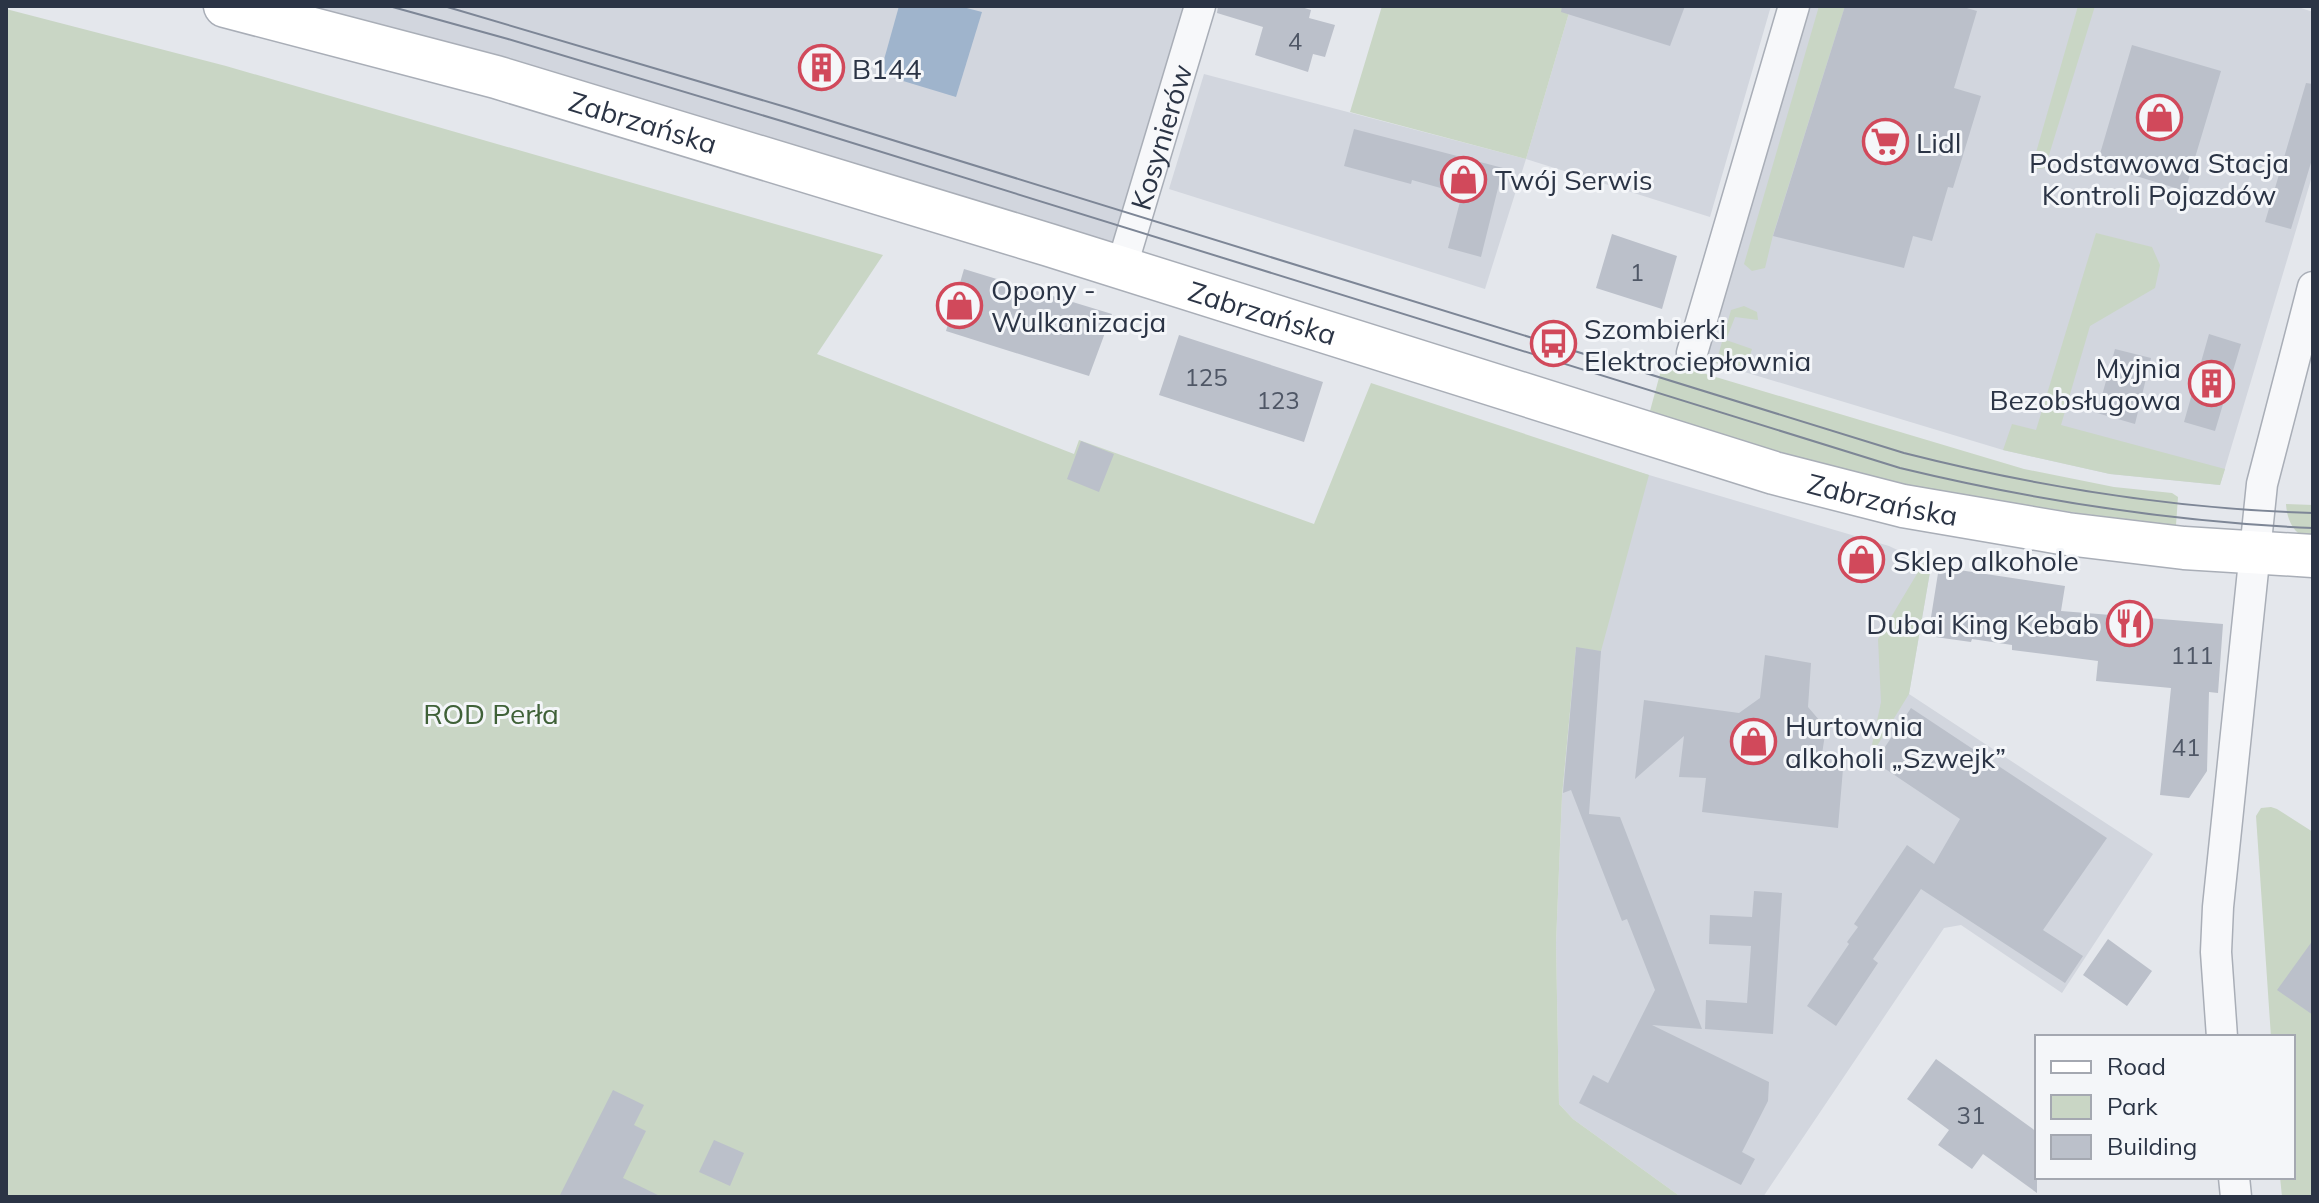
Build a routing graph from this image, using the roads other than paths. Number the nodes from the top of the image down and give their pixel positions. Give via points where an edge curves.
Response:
1 (225, 6) edge
2 (1200, 6) edge
3 (1794, 6) edge
4 (1121, 269) junction
5 (2313, 287) edge
6 (1692, 353) dead end
7 (2254, 554) junction
8 (2313, 556) edge
9 (2222, 1035) edge

1 - 4 street, Zabrzańska via 496,77
2 - 4 street, Kosynierów
3 - 6 street
4 - 7 street, Zabrzańska via 1774,473 1889,503 2067,534
5 - 7 street via 2266,467
7 - 8 street, Zabrzańska
7 - 9 street via 2218,907

